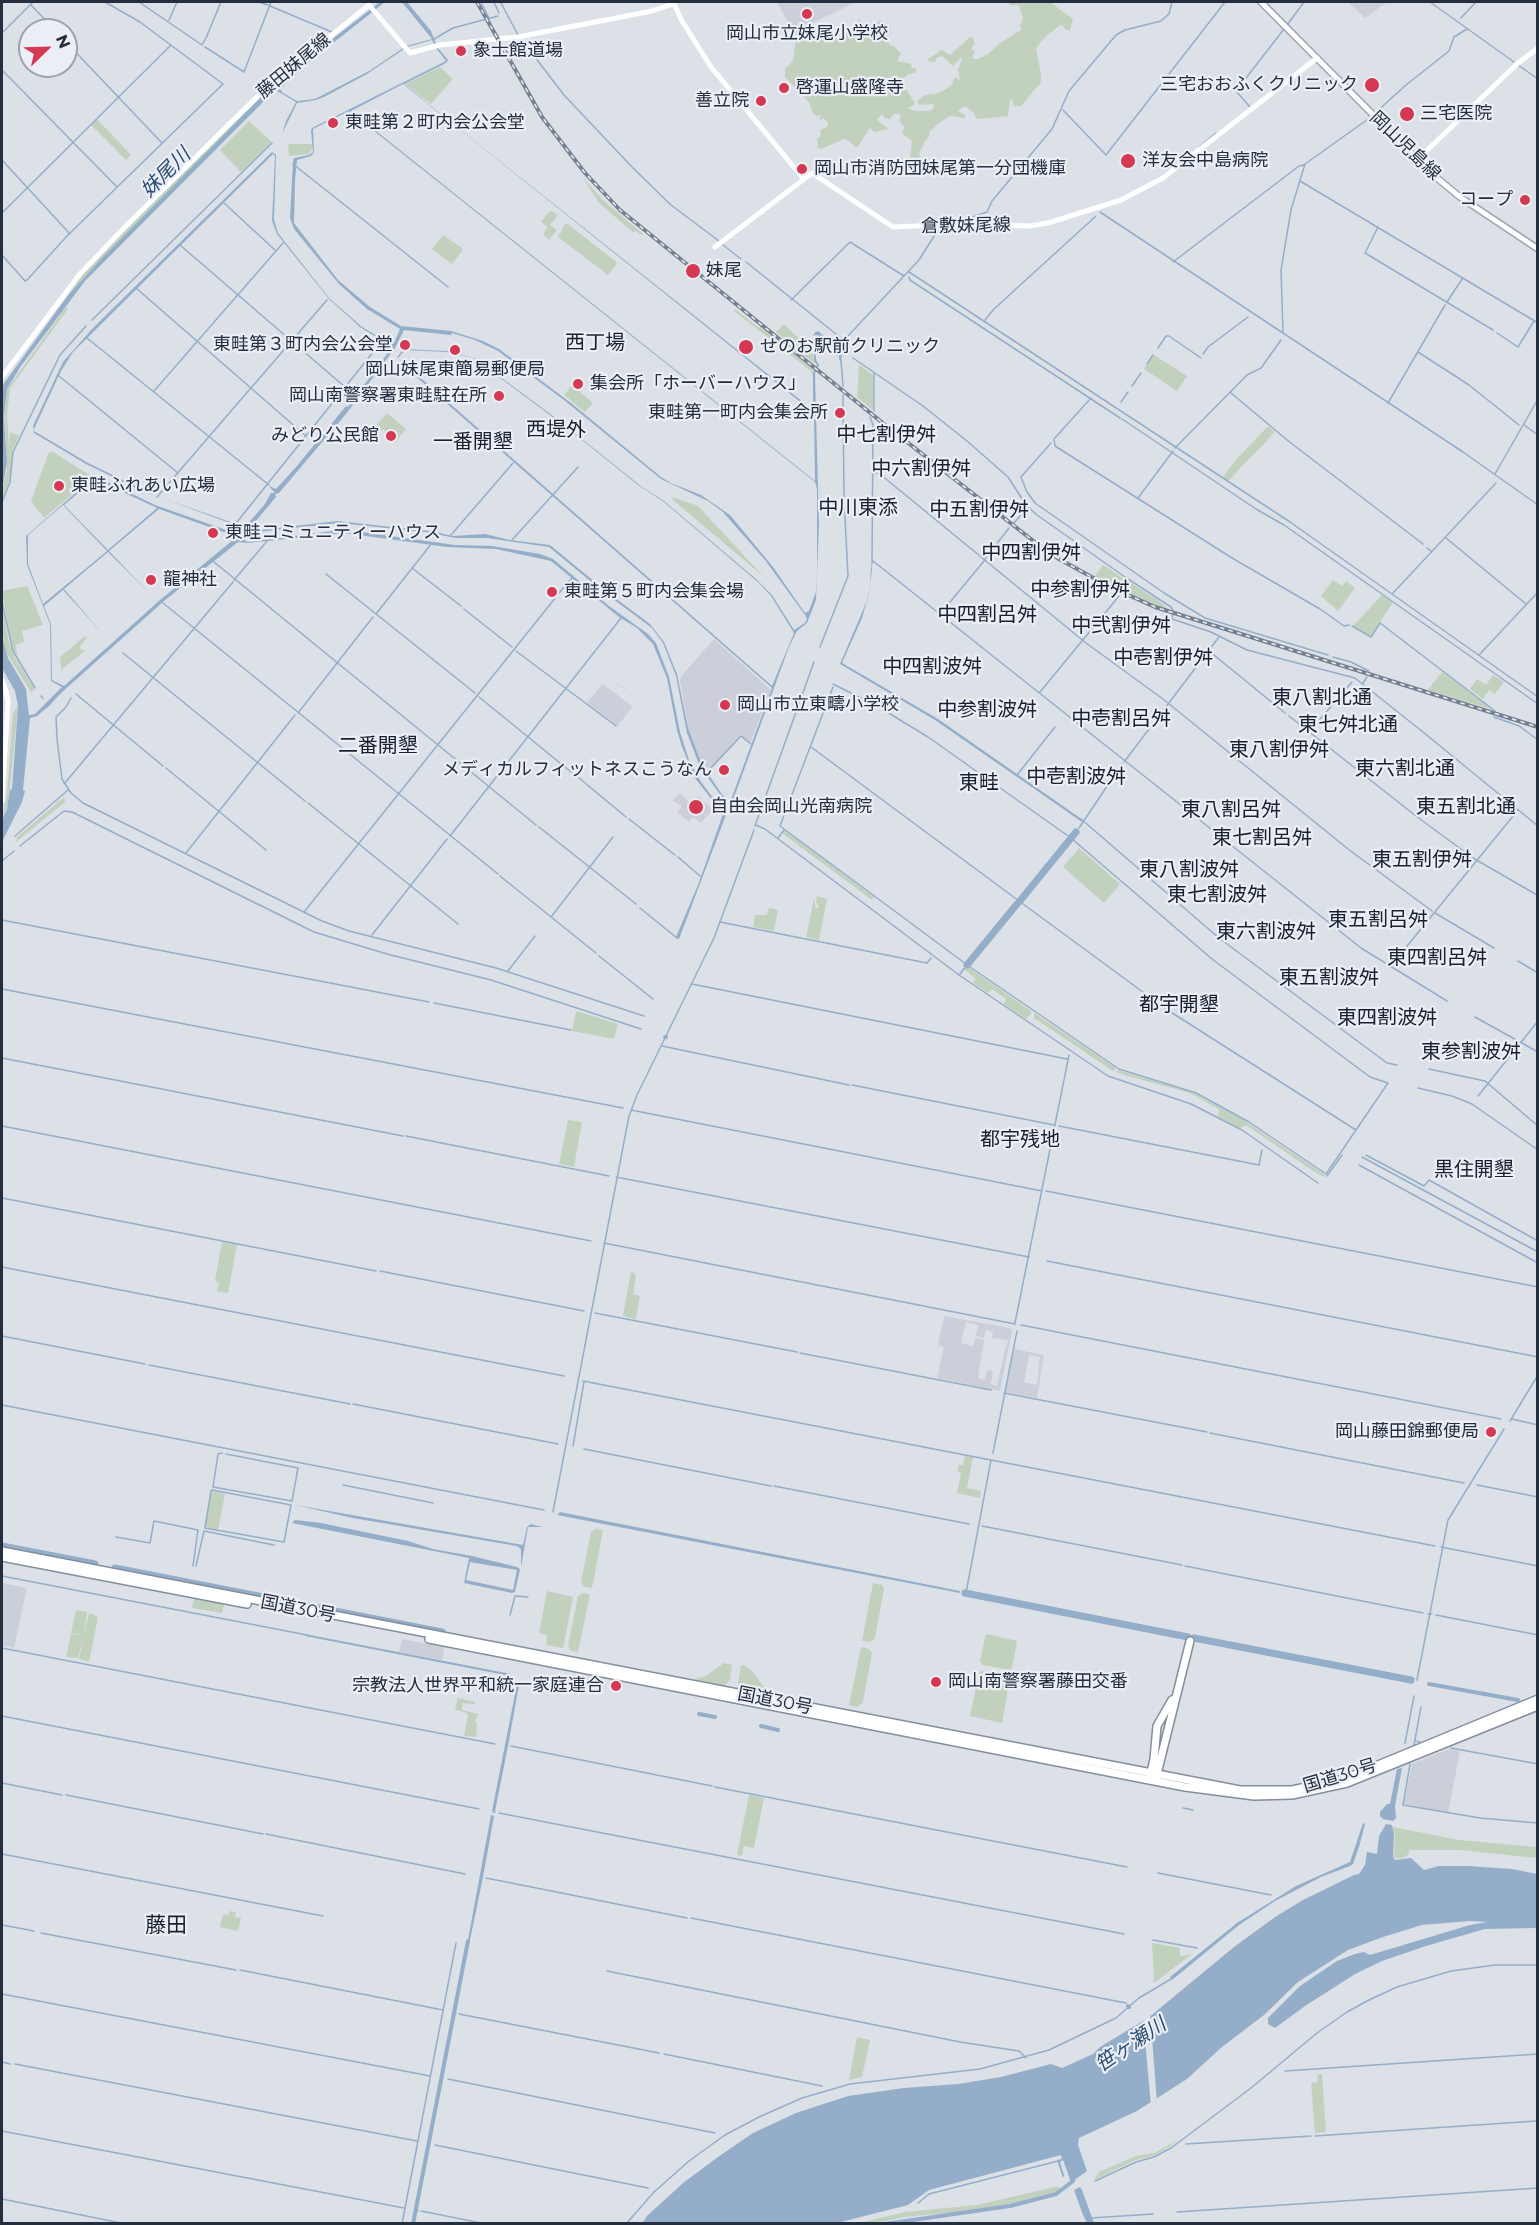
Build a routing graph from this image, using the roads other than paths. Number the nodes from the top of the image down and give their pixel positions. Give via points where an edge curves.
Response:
1 (1260, 2) edge
2 (673, 3) edge
3 (1538, 48) edge
4 (1317, 58) junction
5 (1417, 160) junction
6 (803, 178) junction
7 (715, 247) dead end
8 (1538, 249) edge
9 (2, 377) edge
10 (2, 680) edge
11 (2, 801) edge
12 (2, 1551) edge
13 (2, 1557) edge
14 (1190, 1641) dead end
15 (1538, 1699) edge
16 (1538, 1706) edge
17 (1153, 1778) junction

1 - 4 main road, 岡山児島線
2 - 6 main road via 711,67
2 - 9 main road, 藤田妹尾線 via 648,12 520,37 436,46 410,53 369,6 265,89 127,225 80,274
3 - 5 main road
4 - 5 main road, 岡山児島線
4 - 6 main road, 倉敷妹尾線 via 1163,178 1121,200 1048,223 893,227 814,173
5 - 8 main road, 岡山児島線 via 1460,197
6 - 7 main road
10 - 11 main road via 8,703
12 - 17 highway, 国道30号
13 - 17 highway, 国道30号
14 - 17 highway via 1179,1686 1157,1726
15 - 17 highway, 国道30号 via 1358,1774 1318,1786 1255,1792
16 - 17 highway, 国道30号 via 1361,1778 1319,1791 1292,1795 1226,1794

